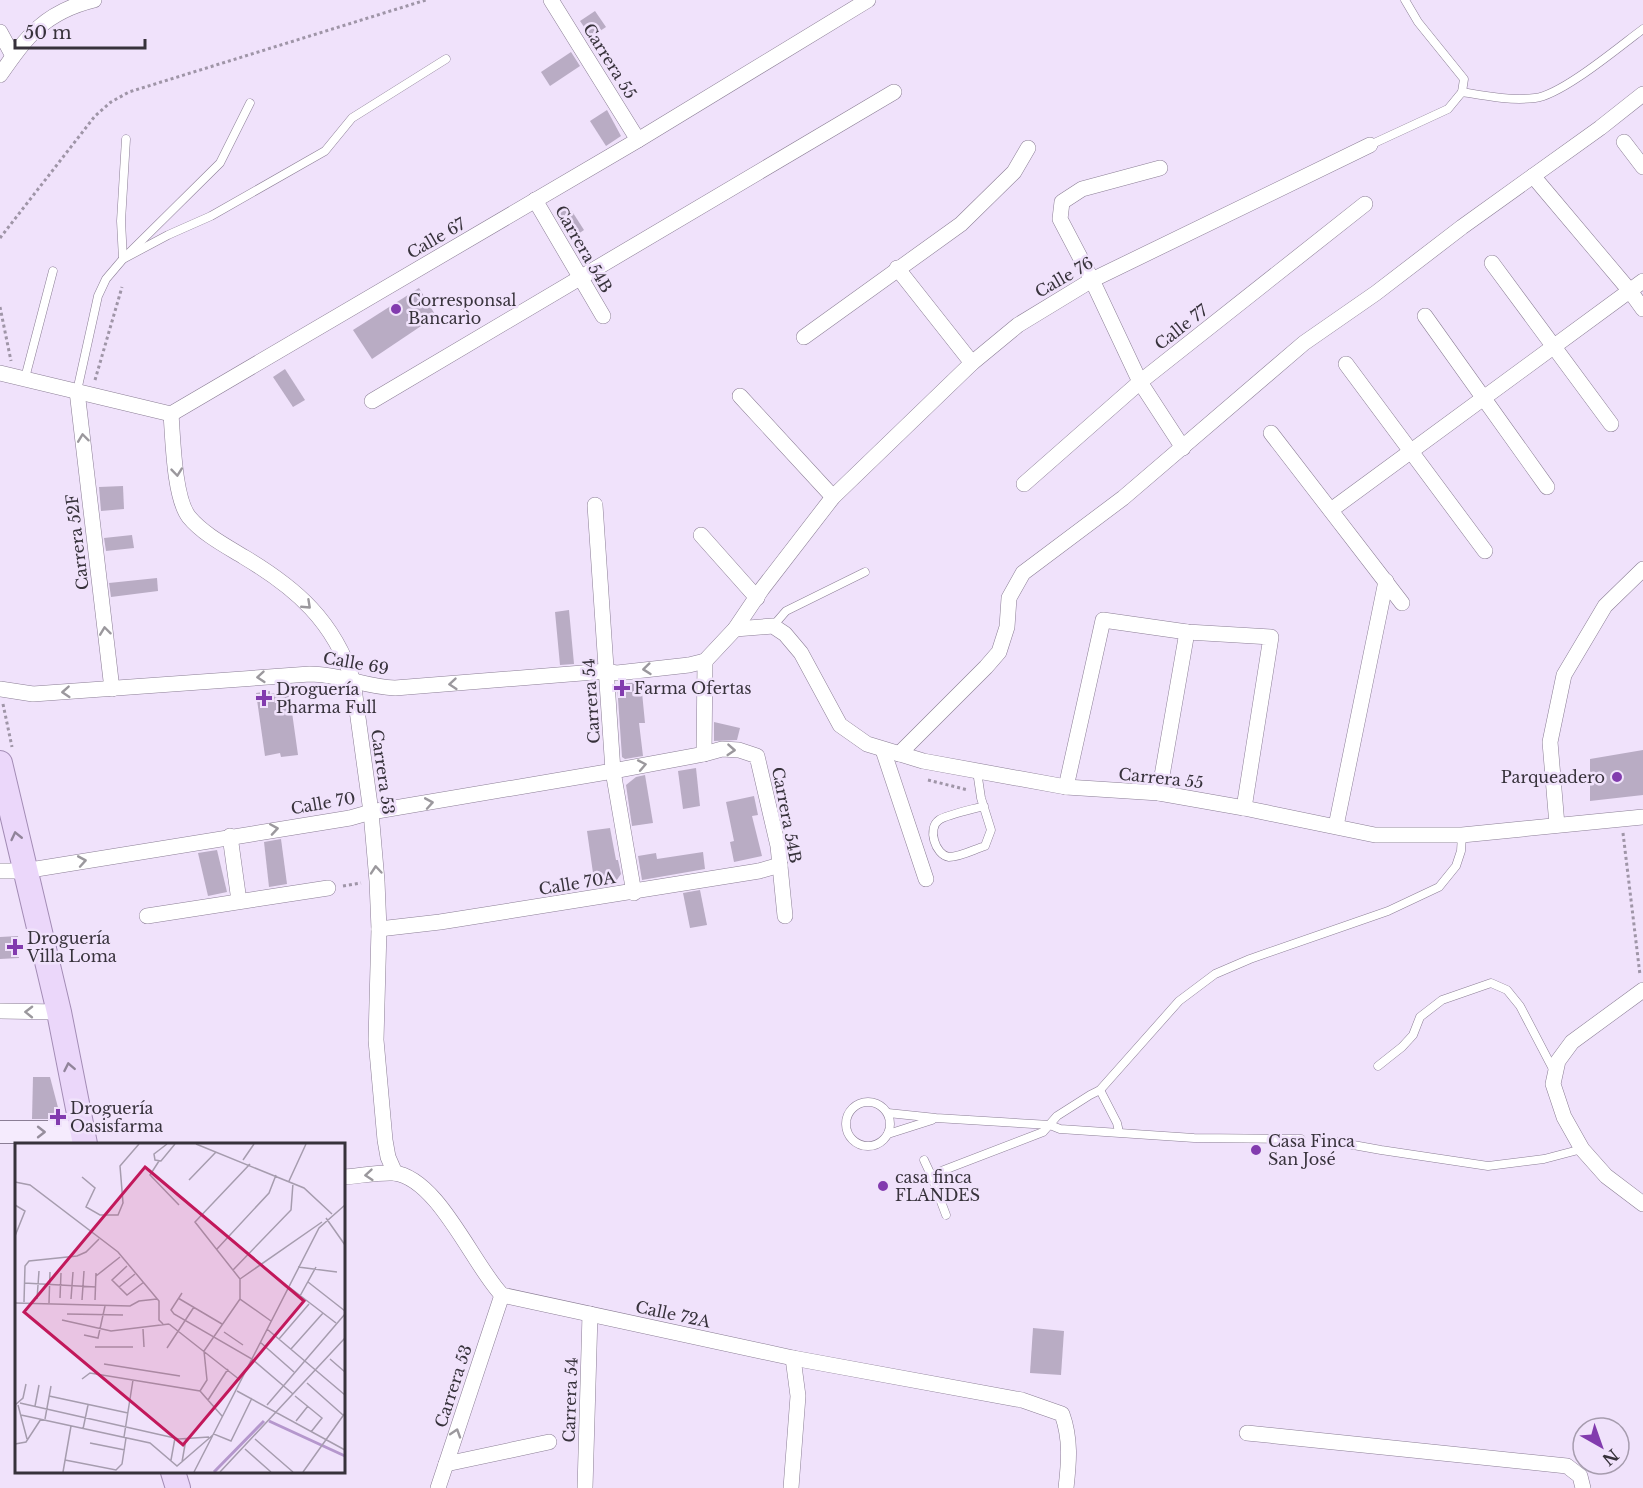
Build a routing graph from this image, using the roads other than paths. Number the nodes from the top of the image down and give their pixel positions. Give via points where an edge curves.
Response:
1 (552, 0) edge
2 (868, 0) edge
3 (1406, 0) edge
4 (87, 1) edge
5 (1643, 28) edge
6 (0, 32) edge
7 (13, 56) junction
8 (446, 59) dead end
9 (0, 75) edge
10 (894, 92) dead end
11 (1462, 92) junction
12 (1643, 94) edge
13 (250, 103) dead end
14 (126, 139) dead end
15 (638, 140) junction
16 (1624, 142) dead end
17 (1370, 145) joint
18 (1028, 148) dead end
19 (1643, 167) edge
20 (1160, 168) dead end
21 (1533, 176) junction
22 (535, 200) junction
23 (1365, 204) dead end
24 (123, 259) junction
25 (1492, 263) dead end
26 (897, 268) junction
27 (53, 271) dead end
28 (580, 278) junction
29 (1092, 280) junction
30 (1643, 281) edge
31 (1630, 291) junction
32 (1643, 309) edge
33 (603, 316) dead end
34 (1425, 316) dead end
35 (804, 337) dead end
36 (1553, 347) junction
37 (972, 363) junction
38 (1346, 364) dead end
39 (13, 375) edge
40 (1140, 382) junction
41 (84, 393) junction
42 (740, 396) dead end
43 (1483, 398) junction
44 (372, 401) dead end
45 (171, 414) junction
46 (1611, 424) dead end
47 (1271, 433) dead end
48 (1183, 448) junction
49 (1411, 451) junction
50 (1024, 484) dead end
51 (1547, 488) dead end
52 (833, 497) junction
53 (595, 505) dead end
54 (1331, 510) junction
55 (701, 535) dead end
56 (1485, 550) dead end
57 (1643, 569) edge
58 (865, 572) dead end
59 (1386, 581) junction
60 (757, 598) junction
61 (1402, 603) dead end
62 (773, 626) junction
63 (735, 629) junction
64 (1187, 632) junction
65 (705, 661) junction
66 (607, 671) junction
67 (353, 681) junction
68 (0, 688) edge
69 (112, 689) junction
70 (883, 750) junction
71 (704, 754) junction
72 (899, 754) junction
73 (757, 756) joint
74 (0, 763) edge
75 (613, 771) junction
76 (977, 771) junction
77 (1066, 787) junction
78 (1159, 793) junction
79 (984, 806) junction
80 (1244, 808) junction
81 (371, 812) junction
82 (1643, 817) edge
83 (1557, 825) junction
84 (1336, 826) junction
85 (1462, 835) junction
86 (230, 836) junction
87 (780, 865) junction
88 (0, 871) edge
89 (24, 871) junction
90 (926, 879) dead end
91 (328, 888) road end
92 (634, 893) junction
93 (239, 901) junction
94 (147, 916) dead end
95 (785, 916) dead end
96 (379, 929) junction
97 (1642, 990) edge
98 (0, 1011) edge
99 (59, 1012) junction
100 (1378, 1066) dead end
101 (1555, 1072) junction
102 (1100, 1090) junction
103 (888, 1113) junction
104 (936, 1118) junction
105 (1050, 1125) junction
106 (0, 1132) edge
107 (1119, 1132) junction
108 (888, 1134) junction
109 (83, 1138) edge
110 (1301, 1139) dead end
111 (1331, 1141) dead end
112 (1582, 1149) junction
113 (924, 1160) dead end
114 (395, 1173) junction
115 (931, 1175) junction
116 (345, 1178) edge
117 (1643, 1204) edge
118 (946, 1215) dead end
119 (502, 1295) junction
120 (590, 1314) junction
121 (793, 1358) junction
122 (1246, 1433) dead end
123 (549, 1442) dead end
124 (446, 1464) junction
125 (173, 1473) edge
126 (178, 1488) edge
127 (438, 1488) edge
128 (585, 1488) edge
129 (791, 1488) edge
130 (1066, 1488) edge
131 (1583, 1488) edge

1 - 15 street, Carrera 55
2 - 15 street, Calle 67
3 - 11 lane via 1418,22 1464,80
4 - 7 street via 55,14 36,28
5 - 11 lane via 1565,86 1538,98
6 - 7 street
7 - 9 street
8 - 24 lane via 352,118 325,152 212,216
10 - 28 street
11 - 17 lane, Calle 76 via 1448,109
12 - 21 street
13 - 24 lane via 220,164
14 - 24 lane
15 - 22 street, Calle 67
16 - 19 street
17 - 29 street, Calle 76
18 - 26 street via 1014,172 983,204
20 - 29 street via 1082,189 1062,202 1060,219
21 - 31 street
21 - 48 street via 1304,343
22 - 28 street, Carrera 54B
22 - 45 street, Calle 67
23 - 40 street, Calle 77
24 - 41 lane via 98,296
25 - 36 street
26 - 35 street
26 - 37 street
27 - 39 lane
28 - 33 street, Carrera 54B
28 - 44 street
29 - 37 street, Calle 76 via 1018,325
29 - 40 street
30 - 31 street
31 - 32 street
31 - 36 street
34 - 43 street
36 - 43 street
36 - 46 street
37 - 52 street, Calle 76
38 - 49 street
39 - 41 street
40 - 48 street
40 - 50 street, Calle 77
41 - 45 street
69 -> 41 street, Carrera 52F
42 - 52 street
43 - 49 street
43 - 51 street
45 -> 67 street, Carrera 53 via 178,490 188,516 214,538 279,578 321,618 336,639
47 - 54 street
48 - 72 street via 1023,573 1009,598 1007,627 999,652
49 - 54 street
49 - 56 street
52 - 60 street, Calle 76
53 - 66 street, Carrera 54
54 - 59 street
55 - 60 street
57 - 83 street via 1605,606 1564,675 1550,742
58 - 62 lane via 786,611
59 - 61 street
59 - 84 street
60 - 63 street, Calle 76
62 - 63 street
62 - 70 street, Carrera 55 via 801,653 840,725
63 - 65 street, Calle 76
64 - 77 street via 1103,620
64 - 78 street
64 - 80 street via 1271,637
65 -> 66 street, Calle 69
65 - 71 street
66 -> 67 street, Calle 69 via 395,688
66 - 75 street, Carrera 54
67 -> 69 street, Calle 69 via 336,675 310,674
67 - 81 street, Carrera 53
69 -> 68 street, Calle 69 via 33,694
70 - 72 street, Carrera 55
70 - 90 street
71 -> 73 street, Calle 70 via 722,749
75 -> 71 street, Calle 70
72 - 76 street, Carrera 55
73 - 87 street, Carrera 54B
89 -> 74 main road
81 -> 75 street, Calle 70
75 - 92 street, Carrera 54
76 - 77 street, Carrera 55
76 - 79 lane
77 - 78 street, Carrera 55
78 - 80 street, Carrera 55
79 - 79 lane via 991,830 985,846 952,857 943,855 933,832 939,820
80 - 84 street, Carrera 55
86 -> 81 street, Calle 70
96 -> 81 street, Carrera 53
82 - 83 street, Carrera 55
83 - 85 street, Carrera 55
84 - 85 street, Carrera 55 via 1375,835
85 - 102 lane via 1456,866 1439,887 1388,911 1215,975 1179,1001
89 -> 86 street, Calle 70
86 - 93 street
87 - 92 street, Calle 70A
87 - 95 street, Carrera 54B
88 - 89 street, Calle 70
89 - 99 main road
91 - 93 street
92 - 96 street, Calle 70A
93 - 94 street
96 - 114 street, Carrera 53 via 375,1040 386,1149
97 - 101 street via 1572,1042
99 -> 98 street
109 -> 99 main road
100 - 101 lane via 1402,1047 1413,1035 1420,1017 1442,1000 1491,983 1507,990 1520,1006
101 - 112 street via 1553,1083 1558,1101
102 - 105 lane via 1057,1116
102 - 107 lane
103 - 104 lane
103 - 108 lane
103 - 108 lane via 877,1103 862,1102 850,1111 846,1125 852,1140 868,1147
104 - 105 lane
104 - 108 lane
105 - 107 lane via 1069,1130
105 - 115 lane via 1030,1138
106 -> 109 street
107 - 110 lane via 1194,1138
111 - 112 lane via 1488,1166 1544,1159
112 - 117 street via 1606,1176
113 - 115 lane
114 -> 116 street
114 - 119 street via 427,1192
115 - 118 lane
119 - 120 street, Calle 72A
124 -> 119 street, Carrera 53
120 - 121 street, Calle 72A
120 - 128 street, Carrera 54
121 - 129 street via 798,1396
121 - 130 street, Calle 72A via 1022,1400 1062,1414 1070,1448
122 - 131 street via 1567,1466 1580,1476
123 - 124 street
124 - 127 street, Carrera 53
125 - 126 main road

